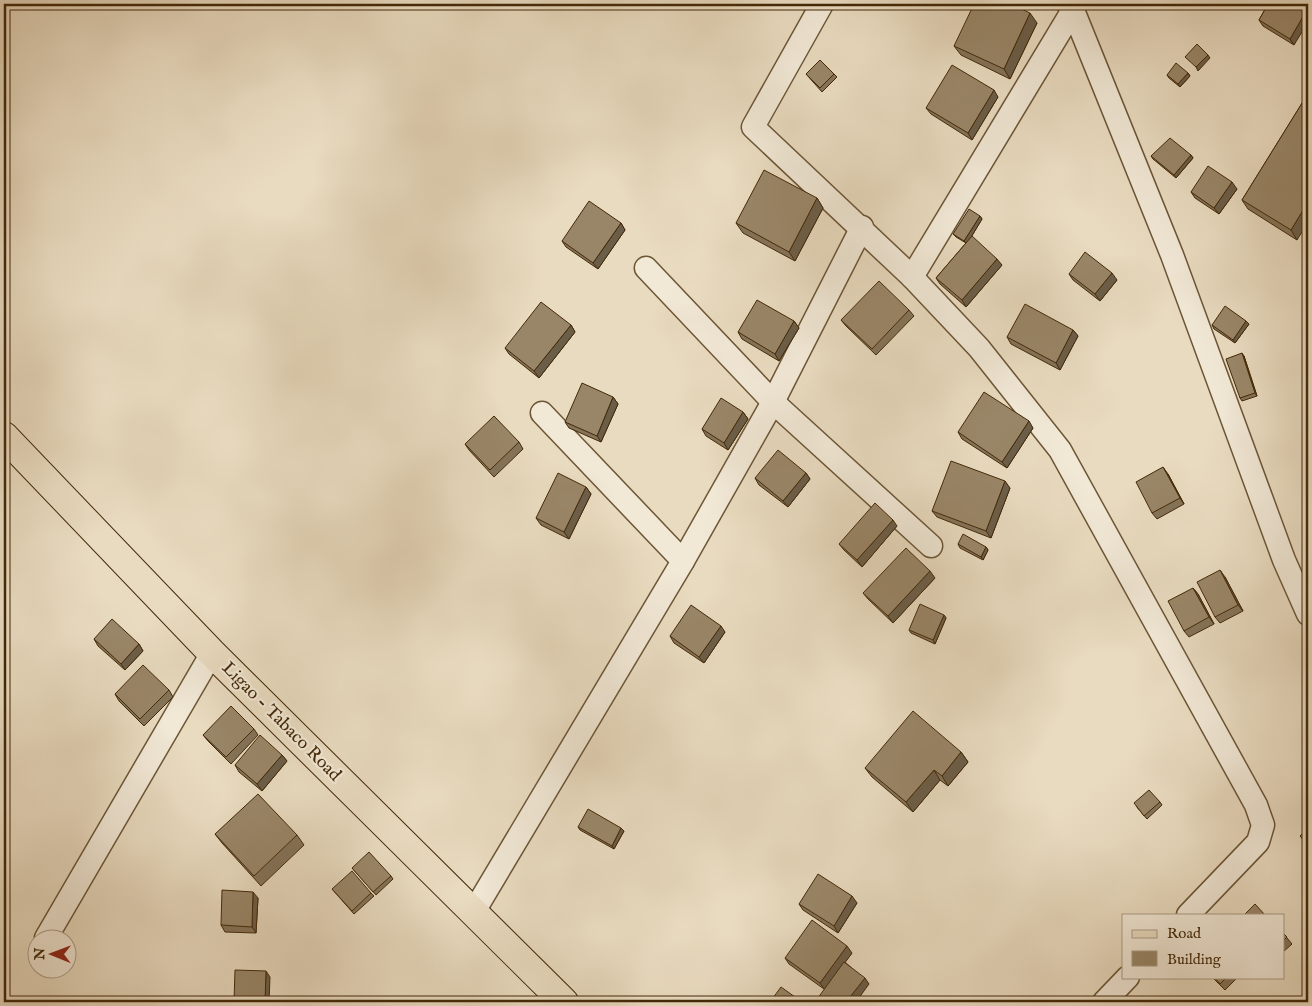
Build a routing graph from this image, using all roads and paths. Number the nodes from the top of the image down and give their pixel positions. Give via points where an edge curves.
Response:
1 (822, 4) edge
2 (1071, 7) edge
3 (862, 228) junction
4 (646, 268) dead end
5 (912, 277) junction
6 (773, 402) junction
7 (542, 412) dead end
8 (4, 436) edge
9 (931, 546) dead end
10 (683, 561) junction
11 (1308, 614) edge
12 (212, 653) junction
13 (473, 913) junction
14 (1189, 914) edge
15 (52, 928) edge
16 (1127, 978) edge
17 (564, 1002) edge
18 (1104, 1002) edge

1 - 3 street via 752,127
2 - 5 street
2 - 11 street via 1172,254 1284,560
3 - 5 street
3 - 6 street
4 - 6 street
5 - 14 street via 979,348 1060,450 1256,805 1263,825 1258,842
6 - 9 street
6 - 10 street
7 - 10 street
8 - 12 main road, Ligao - Tabaco Road
10 - 13 street
12 - 13 main road, Ligao - Tabaco Road
12 - 15 street
13 - 17 main road, Ligao - Tabaco Road
16 - 18 street

